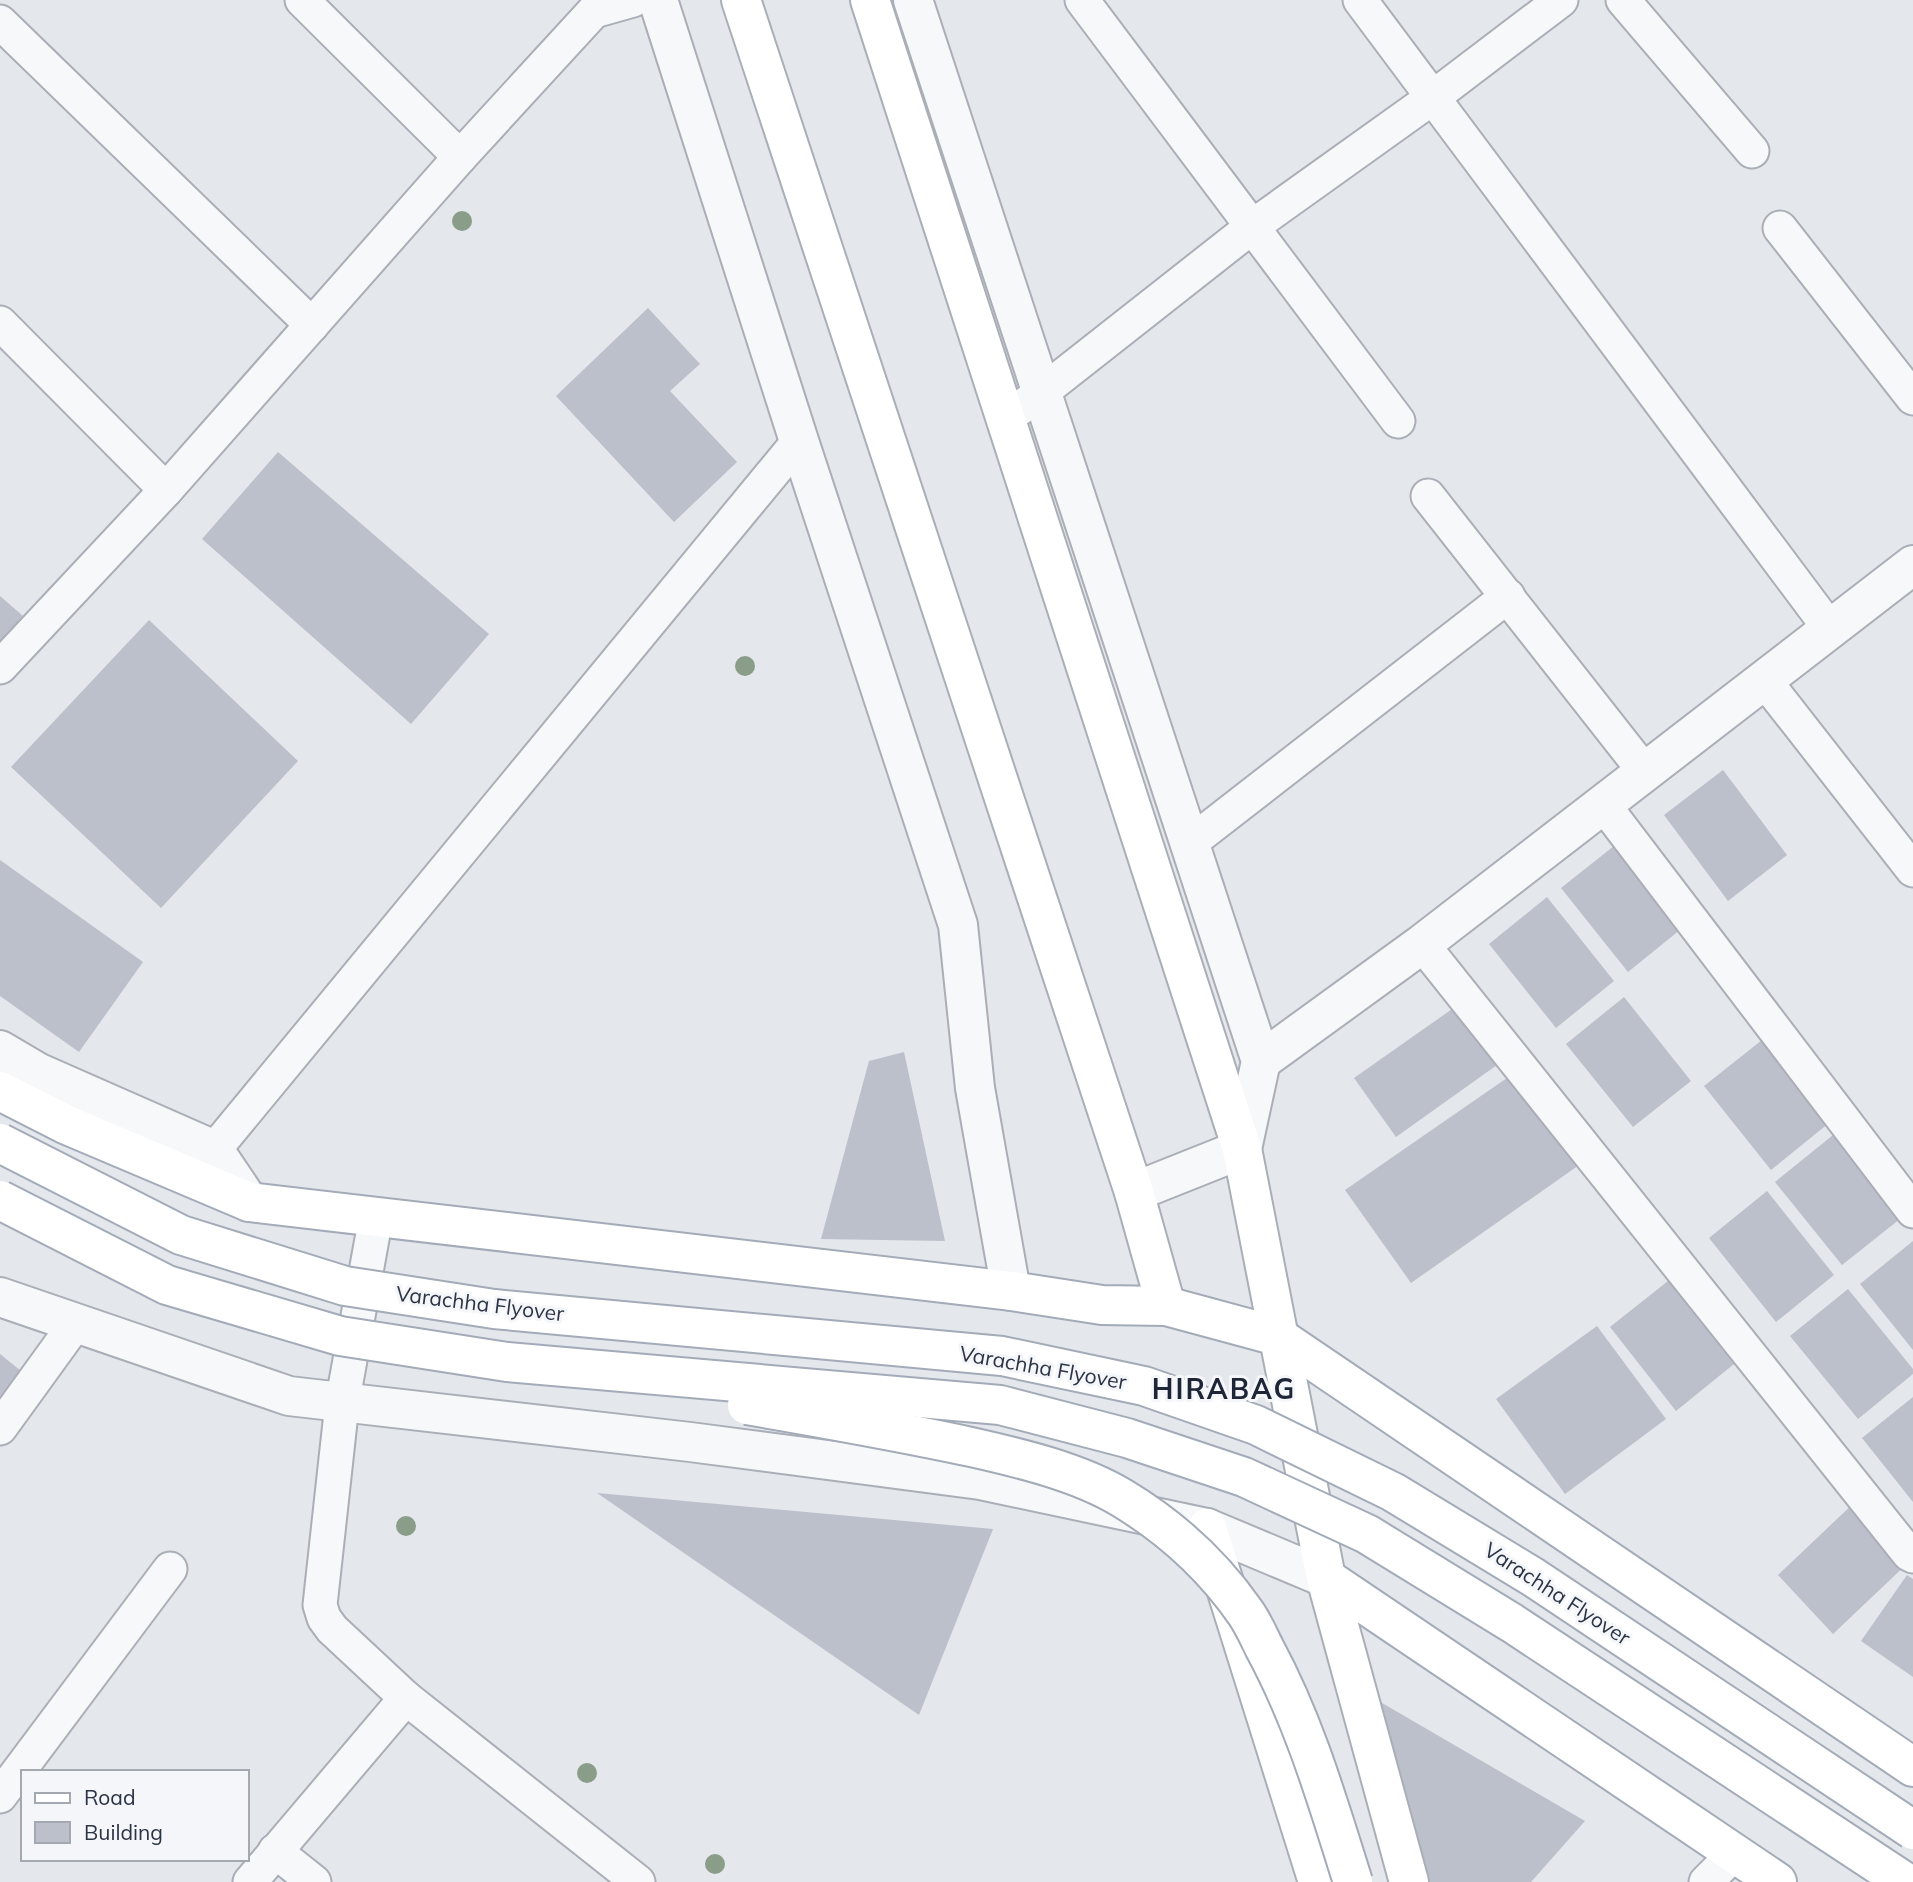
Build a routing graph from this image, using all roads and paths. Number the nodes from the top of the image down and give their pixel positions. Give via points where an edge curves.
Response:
1 (302, 0) edge
2 (633, 0) edge
3 (659, 0) edge
4 (741, 0) edge
5 (870, 0) edge
6 (913, 0) edge
7 (1082, 0) edge
8 (1360, 0) edge
9 (1561, 0) edge
10 (1623, 0) edge
11 (0, 22) edge
12 (1432, 97) junction
13 (1752, 151) dead end
14 (460, 158) junction
15 (1254, 226) junction
16 (1780, 228) dead end
17 (0, 323) edge
18 (312, 326) junction
19 (1042, 392) junction
20 (1913, 398) edge
21 (1004, 419) junction
22 (1398, 421) dead end
23 (799, 441) junction
24 (166, 490) junction
25 (1428, 496) dead end
26 (1913, 565) edge
27 (1508, 596) junction
28 (1830, 629) junction
29 (0, 667) edge
30 (1765, 681) junction
31 (1645, 772) junction
32 (1602, 804) junction
33 (1190, 843) junction
34 (1913, 870) edge
35 (1422, 944) junction
36 (0, 1050) edge
37 (1261, 1061) junction
38 (0, 1091) edge
39 (0, 1143) edge
40 (1242, 1149) junction
41 (214, 1150) junction
42 (1134, 1192) junction
43 (0, 1200) edge
44 (249, 1202) junction
45 (1913, 1211) edge
46 (376, 1217) junction
47 (1011, 1292) junction
48 (0, 1297) edge
49 (1166, 1306) junction
50 (76, 1323) junction
51 (1278, 1336) junction
52 (506, 1362) junction
53 (342, 1404) junction
54 (0, 1428) edge
55 (1207, 1528) junction
56 (1913, 1556) edge
57 (170, 1569) dead end
58 (1326, 1578) junction
59 (406, 1698) junction
60 (1913, 1767) edge
61 (0, 1796) edge
62 (1913, 1830) edge
63 (275, 1851) junction
64 (1734, 1854) junction
65 (250, 1882) edge
66 (314, 1882) edge
67 (638, 1882) edge
68 (1318, 1882) edge
69 (1353, 1882) edge
70 (1409, 1882) edge
71 (1706, 1882) edge
72 (1777, 1882) edge
73 (1905, 1882) edge

1 - 14 street
2 - 14 street via 594,11
3 - 23 street
4 - 42 main road
5 - 21 main road
6 - 19 street
7 - 15 street
8 - 12 street
9 - 12 street
10 - 13 street
11 - 18 street
12 - 15 street
12 - 28 street
14 - 18 street
15 - 19 street
15 - 22 street
16 - 20 street
17 - 24 street
18 - 24 street
19 - 21 street
19 - 33 street
21 - 40 main road
23 - 41 street
23 - 47 street via 958,925 975,1088
24 - 29 street
25 - 27 street
26 - 28 street
27 - 31 street
27 - 33 street
28 - 30 street
30 - 31 street
30 - 34 street
31 - 32 street
32 - 35 street
32 - 45 street
33 - 37 street
35 - 37 street
35 - 56 street
36 - 41 street via 39,1073
37 - 40 street
38 - 44 main road via 67,1125
39 - 62 main road, Varachha Flyover, bridge via 181,1235 345,1286 494,1309 1002,1356 1144,1386 1256,1424 1393,1492 1533,1577
40 - 42 street
40 - 51 main road
41 - 44 street
42 - 49 main road
43 - 52 main road, Varachha Flyover, bridge via 167,1285 340,1336
44 - 46 main road
46 - 47 main road
46 - 53 street
47 - 49 main road via 1102,1305
48 - 50 street
49 - 51 main road
50 - 53 street via 289,1396
50 - 54 street
51 - 58 main road
51 - 60 main road
52 - 69 main road, bridge via 1008,1455 1059,1470 1119,1496 1167,1528 1212,1570 1246,1613 1308,1742
52 - 73 main road, Varachha Flyover, bridge via 1000,1405 1127,1438 1244,1477 1367,1534 1501,1616
53 - 55 street via 980,1480
53 - 59 street via 320,1605 332,1629
55 - 58 street
55 - 68 main road
57 - 61 street
58 - 64 main road
58 - 70 main road
59 - 63 street
59 - 67 street
63 - 65 street
63 - 66 street
64 - 71 street
64 - 72 main road

